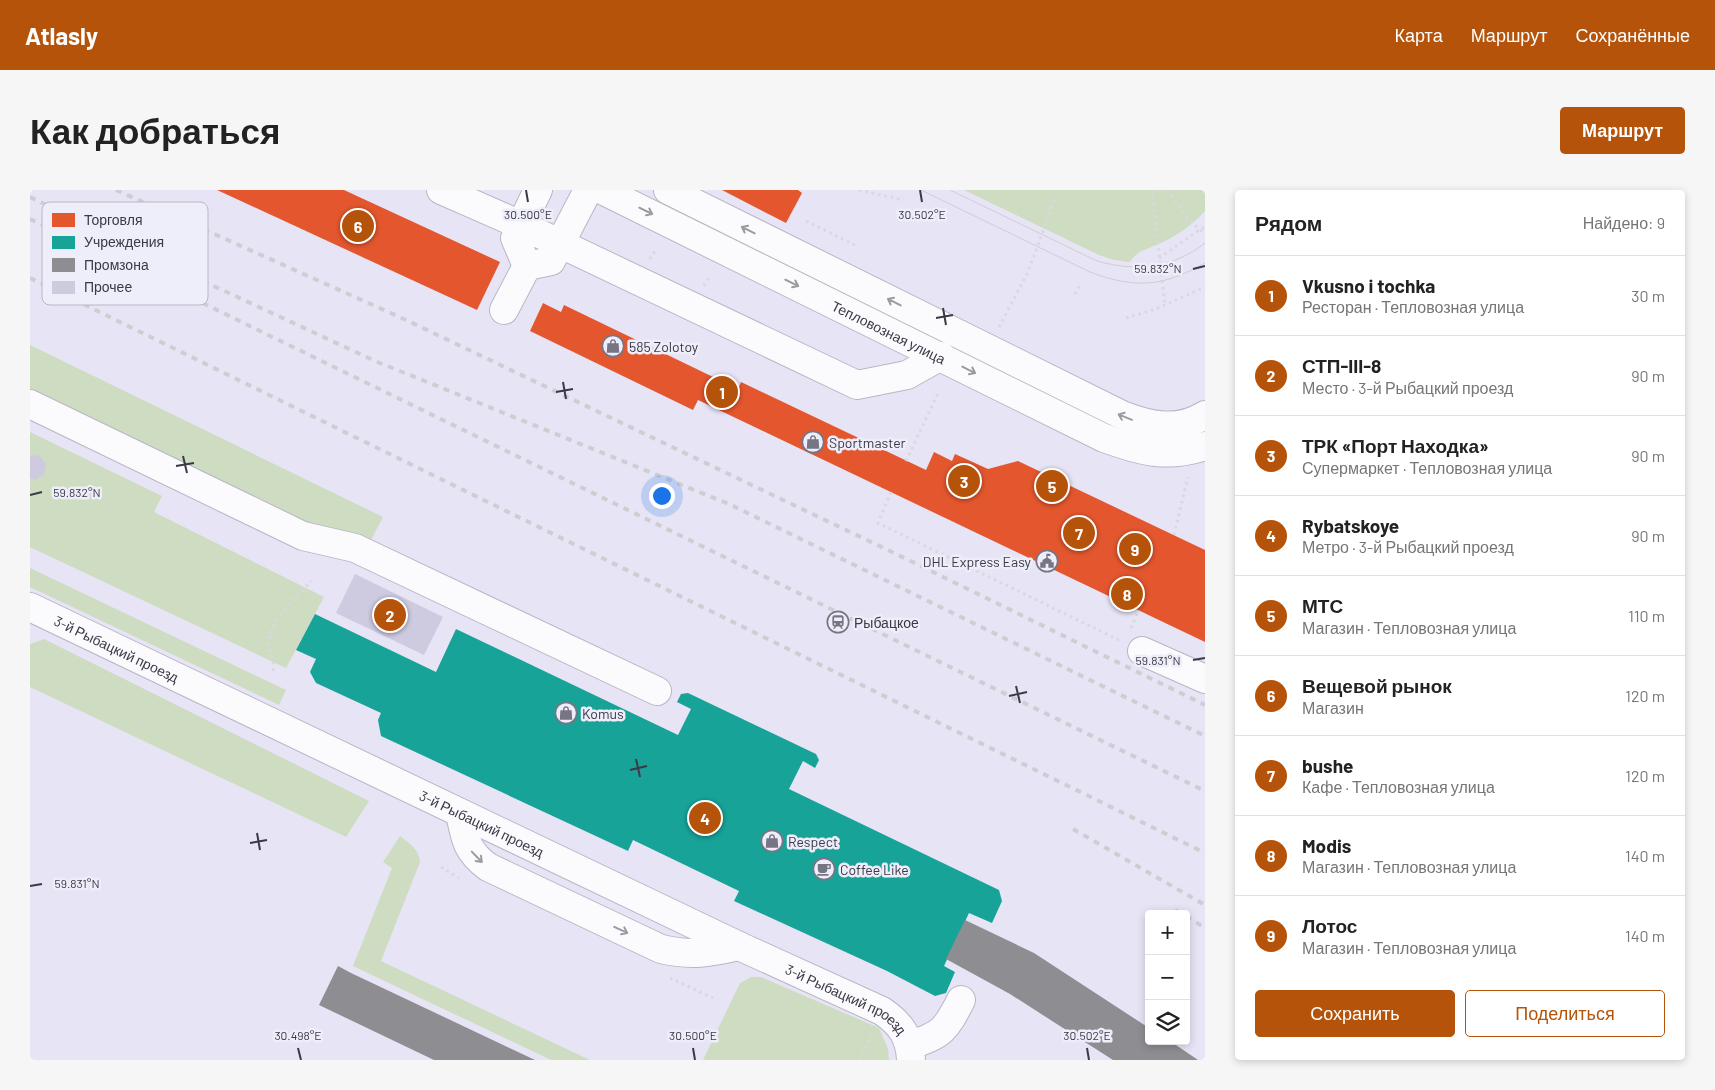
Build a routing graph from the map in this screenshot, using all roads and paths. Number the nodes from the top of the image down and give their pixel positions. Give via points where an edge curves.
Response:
1 (441, 190) edge
2 (538, 190) edge
3 (588, 190) edge
4 (602, 190) edge
5 (668, 190) edge
6 (859, 190) edge
7 (1058, 190) edge
8 (1152, 190) edge
9 (1167, 190) edge
10 (904, 200) dead end
11 (806, 221) dead end
12 (521, 225) junction
13 (1205, 226) edge
14 (1201, 230) junction
15 (1205, 234) edge
16 (560, 243) junction
17 (855, 245) dead end
18 (1159, 258) junction
19 (527, 266) junction
20 (1081, 283) dead end
21 (1205, 287) edge
22 (1074, 294) dead end
23 (1165, 305) junction
24 (504, 310) dead end
25 (1126, 318) dead end
26 (999, 328) dead end
27 (941, 356) junction
28 (938, 391) dead end
29 (30, 404) edge
30 (1205, 415) edge
31 (1192, 458) edge
32 (906, 461) dead end
33 (891, 492) dead end
34 (1174, 535) dead end
35 (311, 581) dead end
36 (30, 607) edge
37 (1097, 629) dead end
38 (1142, 651) dead end
39 (273, 671) dead end
40 (1205, 679) edge
41 (657, 691) dead end
42 (460, 813) junction
43 (739, 946) junction
44 (961, 1000) dead end
45 (872, 1033) dead end
46 (911, 1053) edge
47 (860, 1060) edge

1 - 12 street
2 - 12 street
3 - 16 street
4 -> 27 street, Тепловозная улица
30 -> 5 street, Тепловозная улица via 1193,422 1172,426 1146,425 1122,416
6 - 10 path
7 - 26 path via 1028,272
8 - 18 path
9 - 14 path via 1188,219
11 - 17 path
12 - 16 street
12 - 19 street via 515,238
13 - 14 path
14 - 15 path
14 - 18 path
16 - 19 street via 550,261
16 - 27 street via 857,385 907,375
18 - 23 path
19 - 24 street
20 - 22 path
21 - 23 path
23 - 25 path
27 -> 31 street, Тепловозная улица via 1104,438 1158,454
28 - 32 path
29 - 41 street via 303,536 355,548
31 - 34 path
33 - 37 path via 878,523
35 - 39 path via 286,604 272,633 269,642
36 - 42 street, 3-й Рыбацкий проезд
38 - 40 street
42 - 43 street, 3-й Рыбацкий проезд
42 -> 43 street via 466,842 474,857 488,867 661,949 680,954 702,954
43 - 46 street, 3-й Рыбацкий проезд via 882,1011 905,1032
44 - 46 street via 943,1031
45 - 47 path

